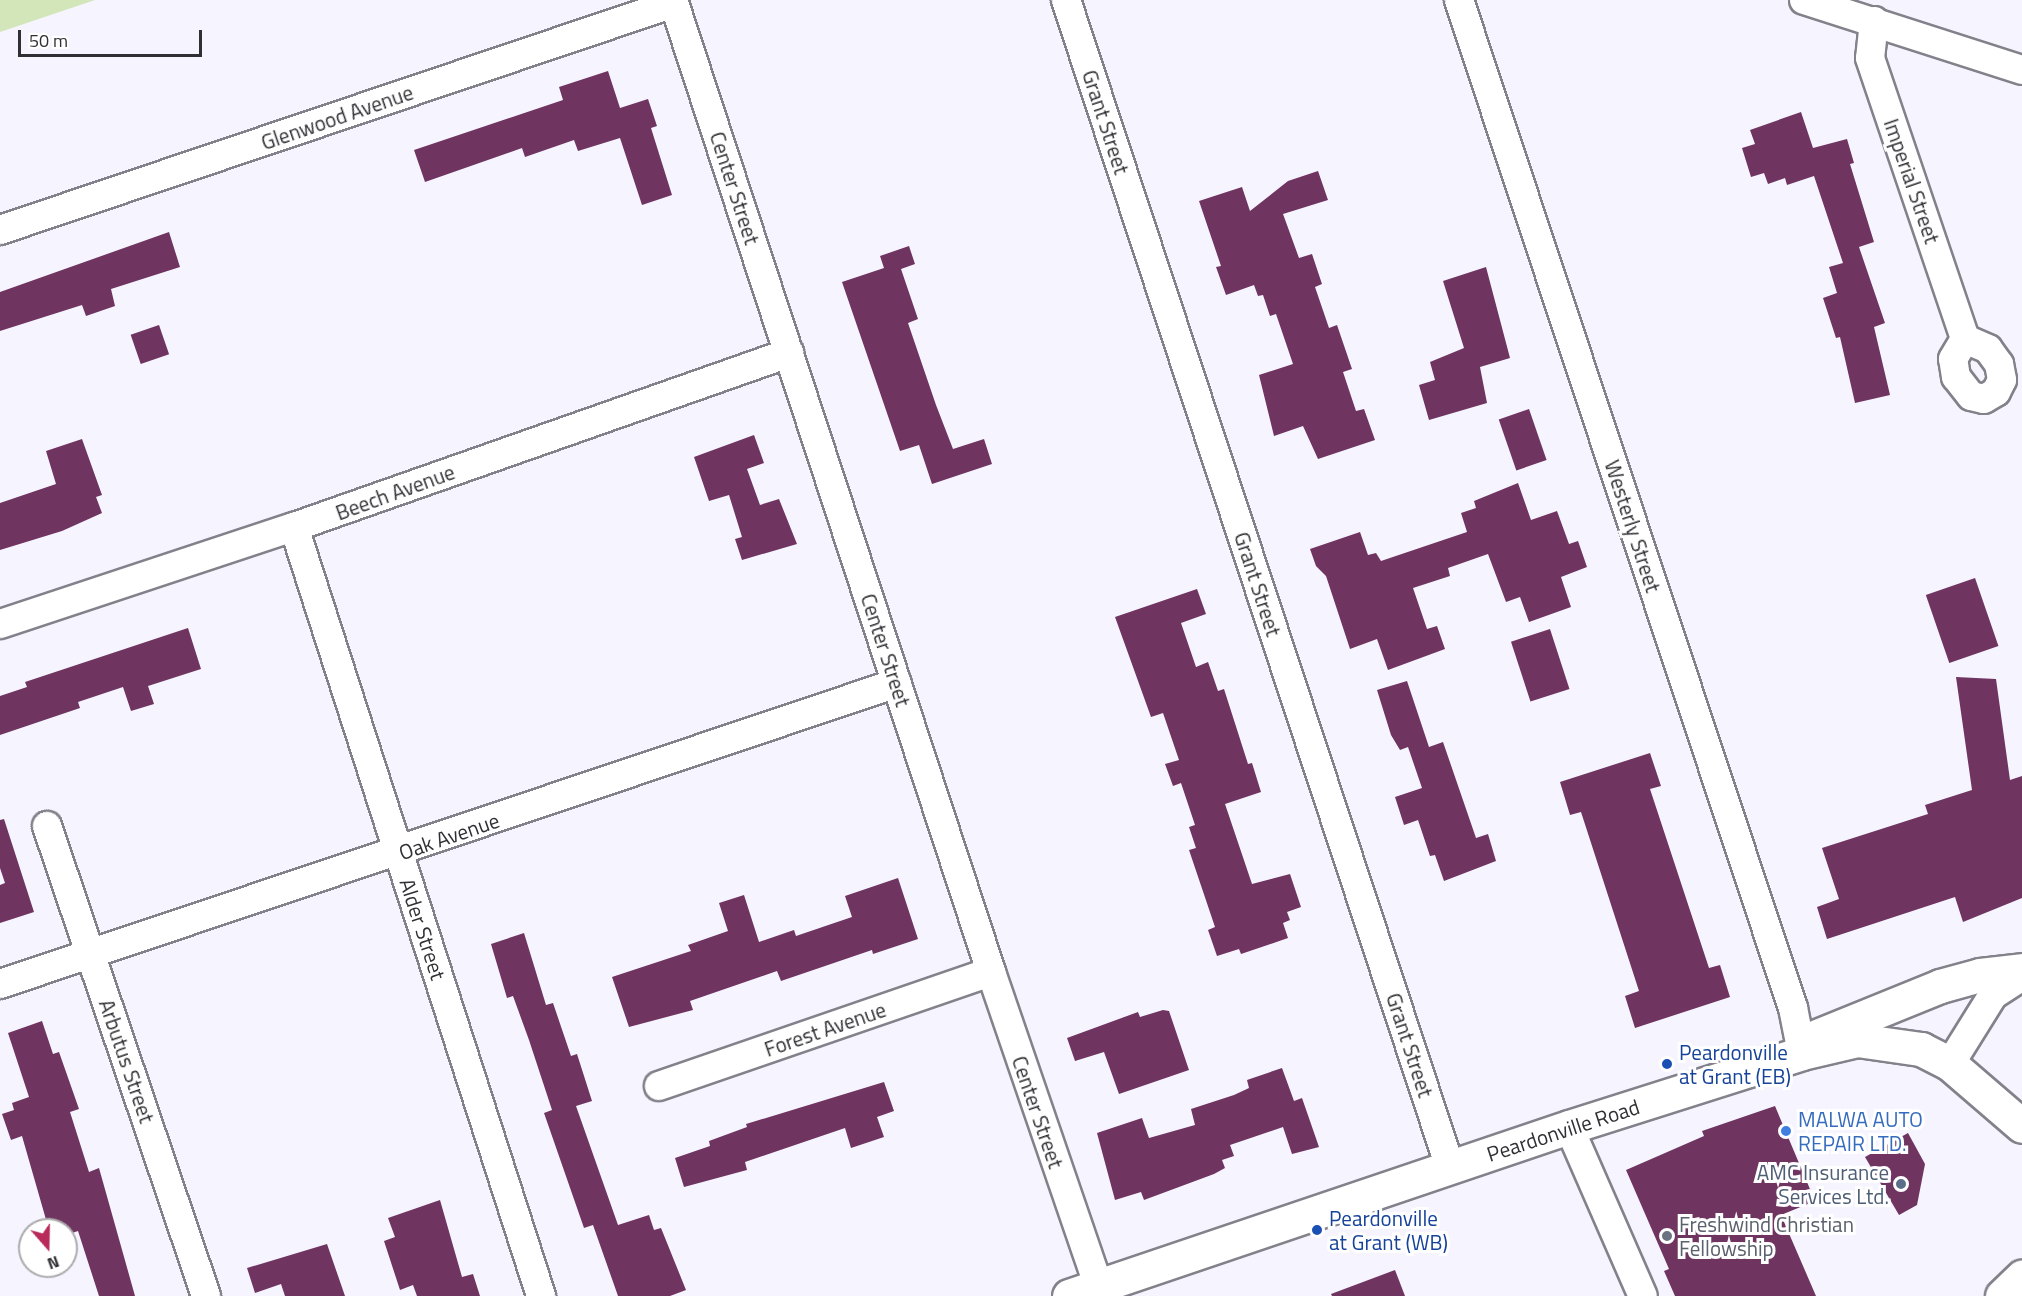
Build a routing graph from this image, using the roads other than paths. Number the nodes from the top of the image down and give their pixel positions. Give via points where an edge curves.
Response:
1 (1066, 0) edge
2 (1459, 0) edge
3 (1804, 0) edge
4 (674, 3) joint
5 (1874, 21) junction
6 (2022, 70) edge
7 (0, 230) edge
8 (1965, 339) dead end
9 (789, 353) junction
10 (294, 528) junction
11 (0, 624) edge
12 (897, 683) junction
13 (47, 826) dead end
14 (398, 853) junction
15 (90, 955) junction
16 (2022, 970) edge
17 (991, 972) junction
18 (2022, 976) edge
19 (0, 984) edge
20 (1802, 1053) junction
21 (1950, 1064) junction
22 (659, 1086) dead end
23 (2022, 1126) edge
24 (1569, 1127) junction
25 (1450, 1167) junction
26 (2022, 1277) edge
27 (1090, 1293) edge
28 (206, 1296) edge
29 (542, 1296) edge
30 (1643, 1296) edge
31 (2002, 1296) edge

1 - 25 street, Grant Street
2 - 20 street, Westerly Street via 1793,1008
3 - 5 street
4 - 7 street, Glenwood Avenue
4 - 9 street, Center Street
5 - 6 street
5 - 8 street, Imperial Street via 1870,58
9 - 10 street, Beech Avenue
9 - 12 street, Center Street
10 - 11 street, Beech Avenue
10 - 14 street, Alder Street
12 - 14 street, Oak Avenue
12 - 17 street, Center Street
13 - 15 street, Arbutus Street
14 - 15 street, Oak Avenue
14 - 29 street, Alder Street
15 - 19 street, Oak Avenue
15 - 28 street, Arbutus Street
16 - 20 main road via 1980,975 1865,1014 1819,1034
17 - 22 street, Forest Avenue
17 - 27 street, Center Street
18 - 21 street via 1993,995
20 - 21 main road, Peardonville Road via 1857,1040 1921,1049
20 - 24 main road, Peardonville Road
21 - 23 main road, Peardonville Road
24 - 25 main road, Peardonville Road
24 - 30 street
25 - 27 main road, Peardonville Road
26 - 31 main road

